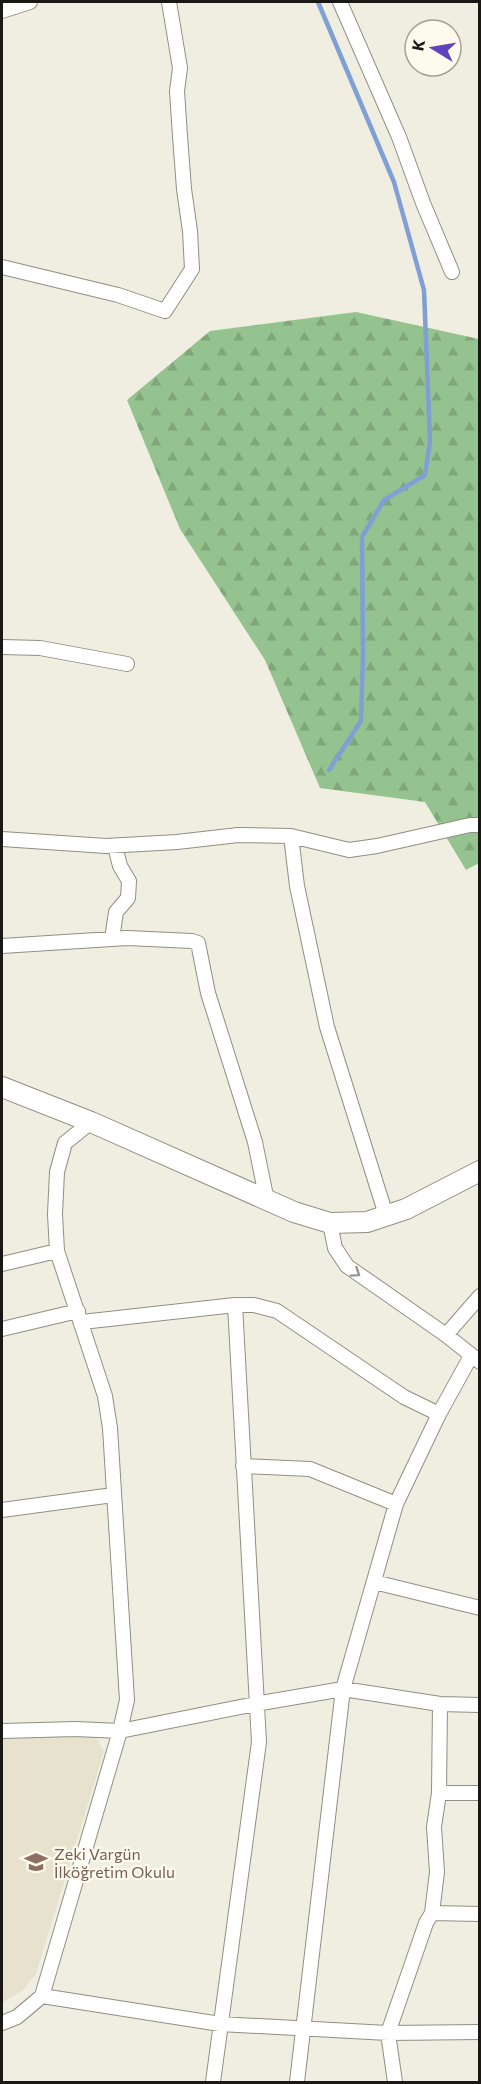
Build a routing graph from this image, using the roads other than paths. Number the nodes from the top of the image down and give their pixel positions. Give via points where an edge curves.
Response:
1 (30, 2) edge
2 (169, 2) edge
3 (340, 2) edge
4 (2, 11) edge
5 (2, 267) edge
6 (452, 272) dead end
7 (2, 647) edge
8 (127, 664) dead end
9 (480, 825) edge
10 (291, 836) junction
11 (2, 838) edge
12 (115, 846) junction
13 (112, 939) junction
14 (2, 946) edge
15 (2, 1087) edge
16 (91, 1122) junction
17 (480, 1171) edge
18 (267, 1201) junction
19 (386, 1215) junction
20 (330, 1223) junction
21 (57, 1251) junction
22 (2, 1264) edge
23 (480, 1296) edge
24 (235, 1305) junction
25 (80, 1316) junction
26 (2, 1329) edge
27 (446, 1335) junction
28 (475, 1359) edge
29 (439, 1414) junction
30 (243, 1466) junction
31 (113, 1495) junction
32 (396, 1504) junction
33 (2, 1510) edge
34 (374, 1582) junction
35 (480, 1608) edge
36 (343, 1689) junction
37 (255, 1704) junction
38 (440, 1704) junction
39 (480, 1705) edge
40 (2, 1729) edge
41 (120, 1731) junction
42 (439, 1793) junction
43 (480, 1793) edge
44 (432, 1913) junction
45 (480, 1914) edge
46 (42, 1996) junction
47 (2, 2023) edge
48 (220, 2024) junction
49 (302, 2029) junction
50 (480, 2032) edge
51 (388, 2033) junction
52 (213, 2082) edge
53 (297, 2082) edge
54 (395, 2082) edge

1 - 4 street
2 - 5 street via 180,68 179,125 192,269 165,311 118,295
3 - 6 street
7 - 8 street via 40,648
9 - 10 street via 350,850
10 - 12 street via 238,835
10 - 19 street via 297,886 327,1027
11 - 12 street
12 - 13 street via 129,881 128,898 116,912
13 - 14 street
13 - 18 street via 198,943 208,993 255,1142
15 - 16 street
16 - 18 street
16 - 21 street via 65,1143 57,1172
17 - 19 street via 406,1209
18 - 20 street
19 - 20 street via 367,1222
20 -> 27 street via 335,1248 347,1266
21 - 22 street
21 - 25 street
23 - 27 street
24 - 25 street
24 - 29 street via 277,1311 404,1397
24 - 30 street
25 - 26 street
25 - 31 street via 105,1396
27 - 28 street
28 - 29 street
29 - 32 street
30 - 32 street via 310,1469
30 - 37 street
31 - 33 street
31 - 41 street via 127,1700
32 - 34 street
34 - 35 street
34 - 36 street
36 - 37 street
36 - 38 street
36 - 49 street
37 - 41 street
37 - 48 street via 259,1742
38 - 39 street
38 - 42 street
40 - 41 street
41 - 46 street
42 - 43 street
42 - 44 street via 434,1827 437,1872
44 - 45 street
44 - 51 street
46 - 47 street via 17,2017
46 - 48 street
48 - 49 street
48 - 52 street
49 - 51 street
49 - 53 street
50 - 51 street
51 - 54 street

